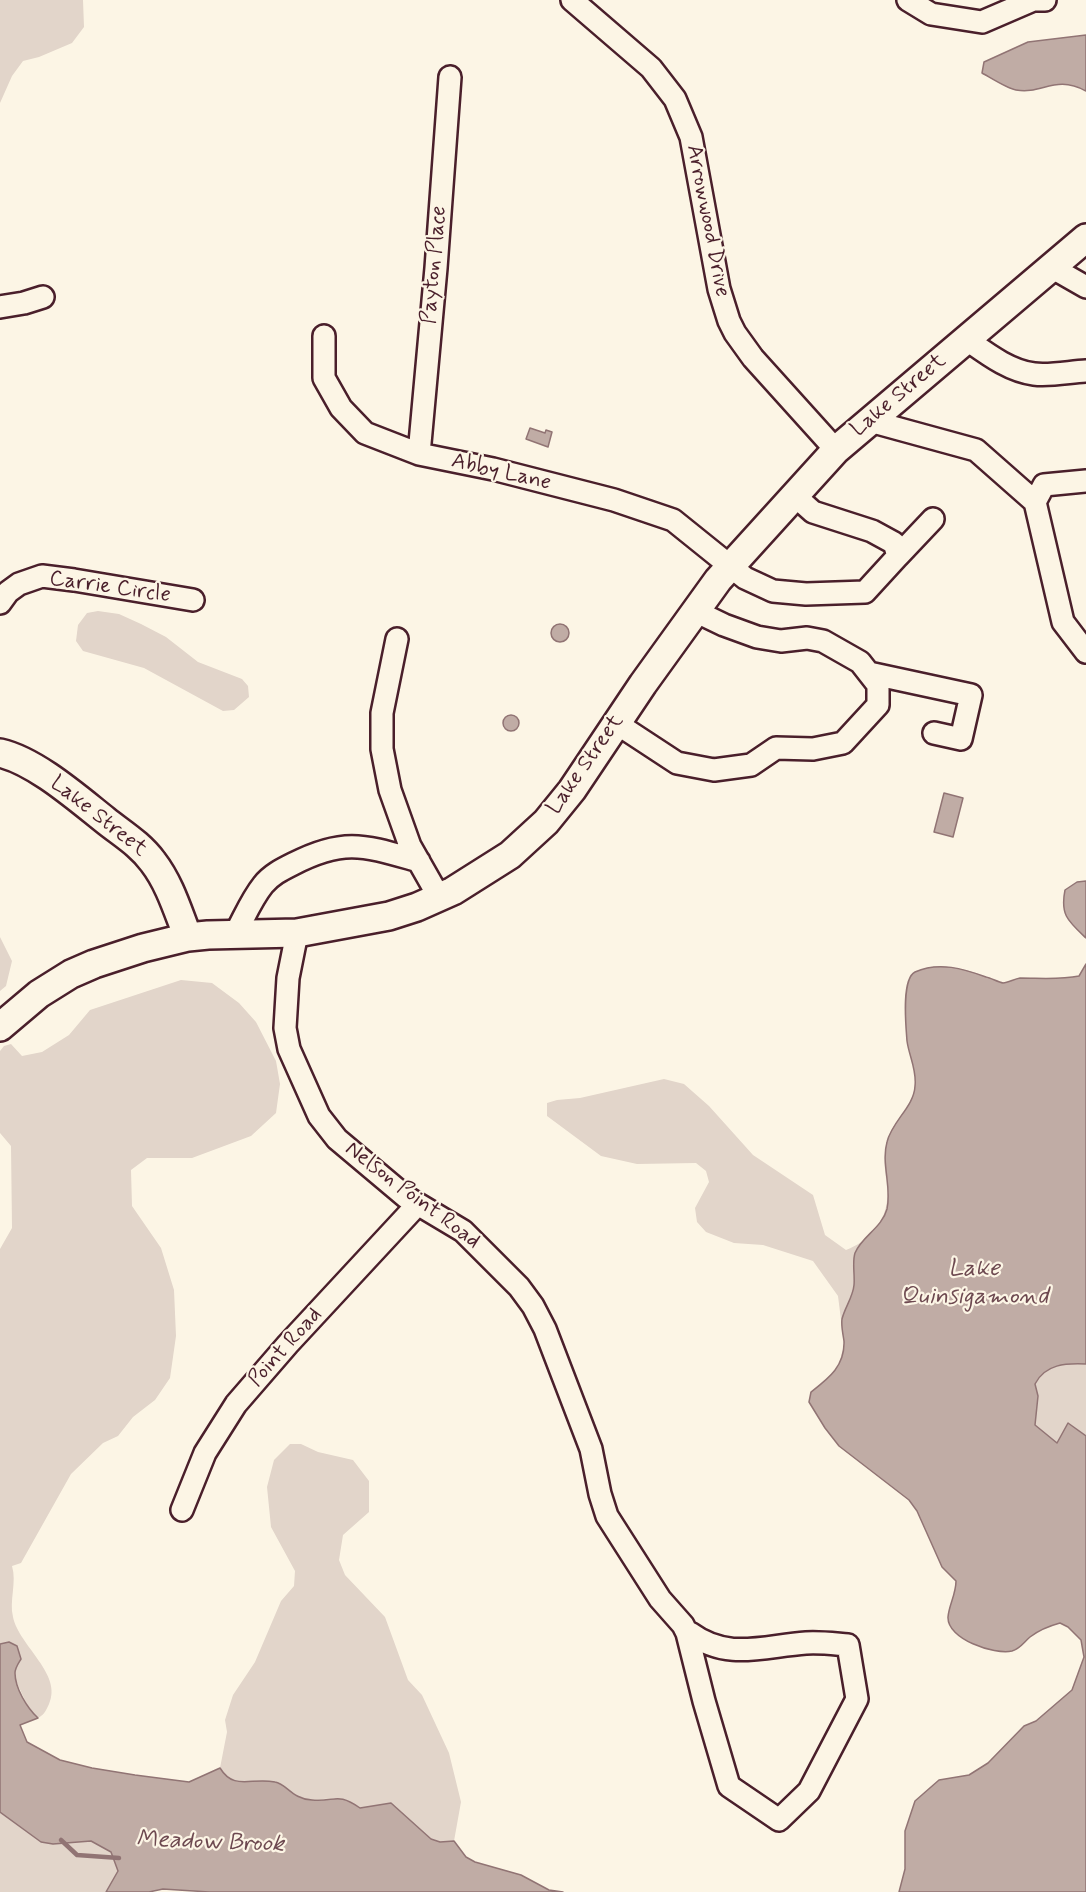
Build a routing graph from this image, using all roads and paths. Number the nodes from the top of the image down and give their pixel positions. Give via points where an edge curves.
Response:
1 (572, 0) edge
2 (908, 0) edge
3 (1045, 0) edge
4 (450, 77) dead end
5 (1086, 238) edge
6 (1051, 267) junction
7 (1086, 286) edge
8 (43, 297) dead end
9 (0, 307) edge
10 (324, 336) dead end
11 (966, 339) junction
12 (1086, 371) edge
13 (870, 421) junction
14 (836, 450) junction
15 (418, 454) junction
16 (1086, 481) edge
17 (794, 495) junction
18 (1035, 502) junction
19 (933, 519) dead end
20 (898, 556) junction
21 (729, 567) junction
22 (193, 600) dead end
23 (0, 603) edge
24 (695, 611) junction
25 (397, 639) dead end
26 (1086, 652) edge
27 (869, 673) junction
28 (616, 723) junction
29 (934, 733) dead end
30 (0, 753) edge
31 (419, 861) junction
32 (440, 897) junction
33 (297, 933) junction
34 (235, 934) junction
35 (188, 937) junction
36 (0, 1027) edge
37 (417, 1205) junction
38 (182, 1510) dead end
39 (687, 1633) junction

1 - 14 street, Arrowwood Drive via 651,68 675,99 691,137 719,289 729,321 753,358
2 - 3 street via 931,14 982,22 1033,0
4 - 15 street, Payton Place
5 - 6 main road, Lake Street
6 - 7 street
6 - 11 main road, Lake Street
8 - 9 street
10 - 15 street, Abby Lane via 324,378 341,408 365,433
11 - 12 street via 1026,373
11 - 13 main road, Lake Street
13 - 14 main road, Lake Street
13 - 18 street via 976,450
14 - 17 main road, Lake Street
15 - 21 street, Abby Lane via 614,500 673,520
16 - 18 street via 1044,485
17 - 20 street via 813,512 872,531 894,543
17 - 21 main road, Lake Street
18 - 26 street via 1063,622
19 - 20 street, Abby Lane
20 - 21 street, Abby Lane via 865,592 773,591
21 - 24 main road, Lake Street
22 - 23 street, Carrie Circle via 42,576 19,584
24 - 27 street via 758,637 823,641 860,662
24 - 28 main road, Lake Street
25 - 31 street via 382,713 382,749 390,790
27 - 28 street via 878,685 878,705 843,743 813,749 776,748 751,765 714,771 677,763
27 - 29 street via 971,695 962,739
28 - 32 main road, Lake Street via 572,790 534,833 499,863
30 - 35 main road, Lake Street via 37,769 146,852 158,868
31 - 32 street
31 - 34 street via 369,847 327,849 273,875 262,886
32 - 33 main road, Lake Street via 389,916
33 - 34 main road, Lake Street
33 - 37 street, Nelson Point Road via 288,978 285,1028 303,1084 319,1116 337,1139
34 - 35 main road, Lake Street
35 - 36 main road via 143,948 71,974 39,994
37 - 38 street, Point Road via 236,1404 205,1454
37 - 39 street, Nelson Point Road via 464,1231 533,1306 591,1449 607,1515 660,1599
39 - 39 street, Nelson Point Road via 715,1647 738,1650 809,1642 848,1645 857,1699 809,1791 779,1820 729,1786

